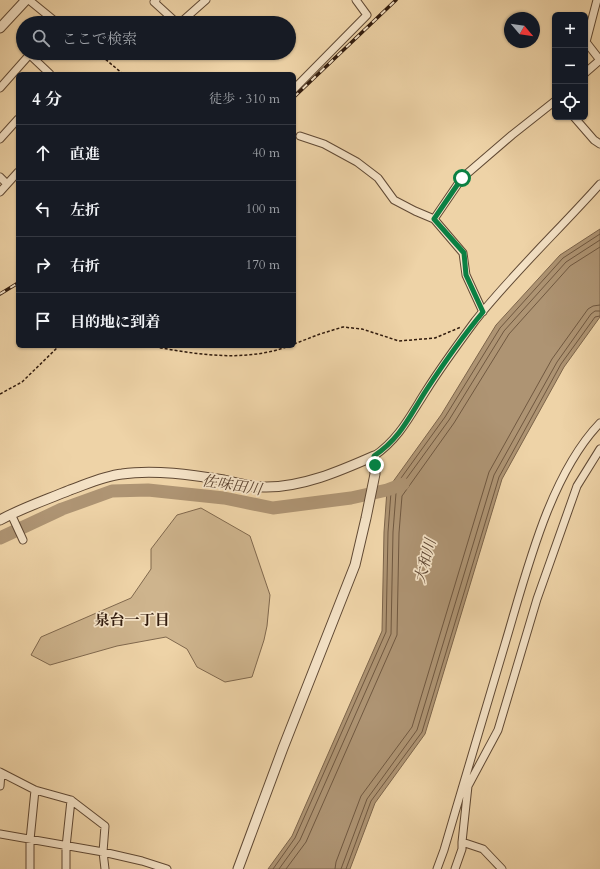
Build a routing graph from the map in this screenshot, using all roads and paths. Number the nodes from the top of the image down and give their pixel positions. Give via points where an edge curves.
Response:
1 (28, 0) edge
2 (156, 0) edge
3 (206, 0) edge
4 (356, 0) edge
5 (597, 0) edge
6 (48, 16) edge
7 (169, 16) edge
8 (188, 16) edge
9 (1, 24) edge
10 (26, 60) edge
11 (37, 60) edge
12 (106, 60) edge
13 (600, 60) edge
14 (588, 70) edge
15 (48, 72) edge
16 (121, 72) edge
17 (0, 88) edge
18 (296, 88) edge
19 (552, 103) edge
20 (577, 120) edge
21 (16, 121) edge
22 (300, 136) dead end
23 (0, 139) edge
24 (600, 144) edge
25 (16, 174) edge
26 (0, 177) edge
27 (7, 184) junction
28 (600, 184) edge
29 (0, 192) edge
30 (434, 219) junction
31 (483, 312) junction
32 (462, 326) dead end
33 (296, 343) edge
34 (57, 348) edge
35 (160, 348) edge
36 (283, 348) edge
37 (0, 394) edge
38 (600, 423) edge
39 (600, 449) edge
40 (374, 456) junction
41 (12, 516) junction
42 (0, 520) edge
43 (23, 540) dead end
44 (1, 773) edge
45 (466, 785) junction
46 (0, 786) edge
47 (35, 790) junction
48 (71, 800) junction
49 (0, 834) edge
50 (30, 840) junction
51 (462, 842) junction
52 (66, 847) junction
53 (103, 852) junction
54 (30, 869) edge
55 (66, 869) edge
56 (106, 869) edge
57 (167, 869) edge
58 (238, 869) edge
59 (437, 869) edge
60 (455, 869) edge
61 (502, 869) edge

1 - 6 street
1 - 9 street
2 - 7 street via 154,2
3 - 8 street
4 - 18 street via 367,15
5 - 13 street via 586,42
10 - 17 street
11 - 15 street
12 - 16 path
13 - 14 street
19 - 30 street via 462,178
20 - 24 street
21 - 23 street
22 - 30 street via 324,144 358,162 378,178 394,200
25 - 27 street
26 - 27 street
27 - 29 street
28 - 31 street
30 - 31 street via 464,253 466,275
31 - 40 street via 439,372 400,433 391,444
32 - 33 path via 435,338 399,341 362,329 343,327
34 - 37 path via 22,382
35 - 36 path via 192,354 232,356 268,353
38 - 45 street via 583,444 556,490 522,586
39 - 45 street via 577,486 537,599 498,730
40 - 41 street via 306,481 272,487 183,475 135,472 121,474 106,477
40 - 58 street via 375,474 358,553
41 - 42 street
41 - 43 street
44 - 46 street
44 - 47 street
45 - 51 street
45 - 59 street
47 - 48 street
47 - 50 street
48 - 52 street
48 - 53 street via 105,826
49 - 50 street
50 - 52 street
50 - 54 street
51 - 60 street
51 - 61 street via 483,849
52 - 53 street
52 - 55 street
53 - 56 street
53 - 57 street

